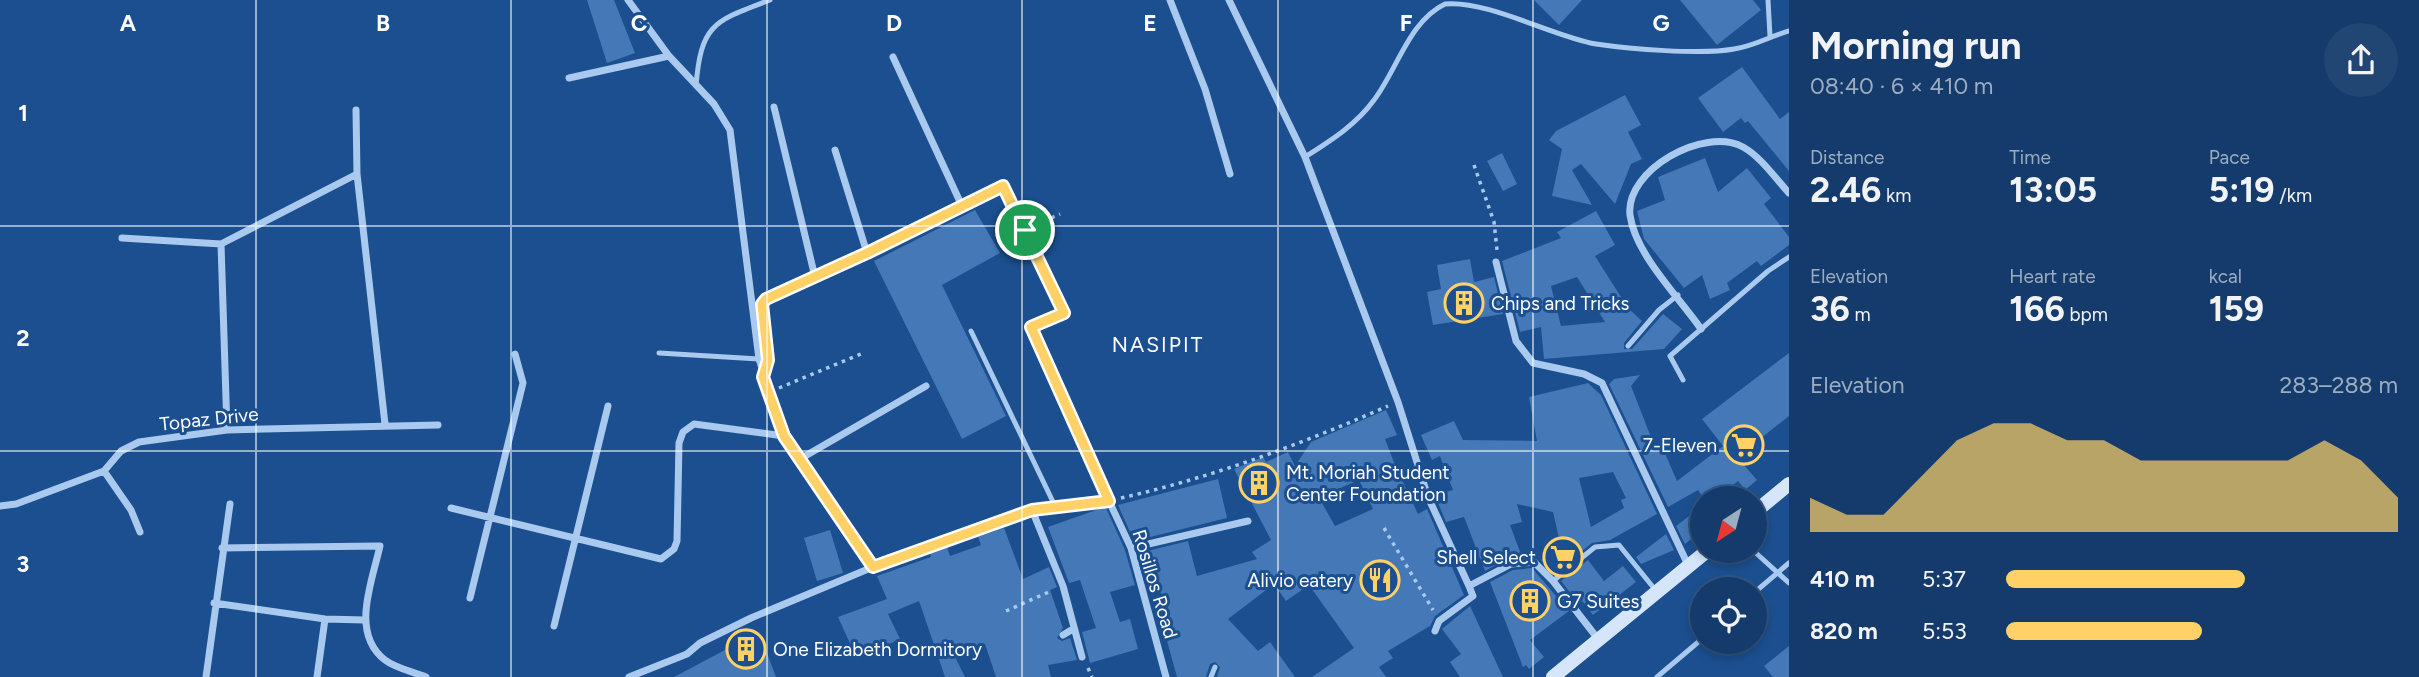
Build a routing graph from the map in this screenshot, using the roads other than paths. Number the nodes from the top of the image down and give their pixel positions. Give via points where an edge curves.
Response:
1 (628, 0) edge
2 (770, 0) edge
3 (1170, 0) edge
4 (1229, 0) edge
5 (1768, 0) edge
6 (1789, 31) edge
7 (1770, 36) junction
8 (668, 56) junction
9 (892, 57) dead end
10 (569, 78) dead end
11 (696, 87) junction
12 (774, 107) dead end
13 (356, 110) dead end
14 (835, 150) dead end
15 (1305, 158) junction
16 (357, 174) junction
17 (1230, 174) dead end
18 (1003, 186) road end
19 (1789, 193) edge
20 (962, 206) junction
21 (122, 238) dead end
22 (221, 244) junction
23 (867, 253) junction
24 (1789, 257) edge
25 (1496, 262) road end
26 (815, 277) junction
27 (1678, 296) junction
28 (1700, 329) junction
29 (971, 331) dead end
30 (1628, 346) dead end
31 (659, 353) dead end
32 (515, 354) dead end
33 (759, 359) junction
34 (763, 377) junction
35 (1683, 380) dead end
36 (926, 386) dead end
37 (608, 406) dead end
38 (384, 424) junction
39 (439, 425) dead end
40 (227, 430) junction
41 (784, 436) junction
42 (800, 459) junction
43 (104, 471) junction
44 (1789, 484) edge
45 (1768, 501) edge
46 (230, 504) dead end
47 (0, 506) edge
48 (1055, 506) junction
49 (451, 508) dead end
50 (1032, 510) junction
51 (489, 517) junction
52 (1248, 521) dead end
53 (140, 532) dead end
54 (576, 540) junction
55 (222, 548) junction
56 (1131, 548) junction
57 (1789, 563) edge
58 (1691, 564) edge
59 (1768, 564) edge
60 (1689, 566) junction
61 (873, 567) junction
62 (1778, 573) junction
63 (1553, 581) junction
64 (1767, 582) edge
65 (1789, 583) edge
66 (1469, 586) junction
67 (1657, 592) junction
68 (470, 598) dead end
69 (214, 603) junction
70 (325, 619) junction
71 (364, 620) junction
72 (554, 626) dead end
73 (1073, 628) junction
74 (1435, 631) dead end
75 (1063, 635) dead end
76 (1598, 639) junction
77 (1690, 649) edge
78 (1082, 657) dead end
79 (1215, 667) dead end
80 (206, 677) edge
81 (317, 677) edge
82 (426, 677) edge
83 (629, 677) edge
84 (1166, 677) edge
85 (1211, 677) edge
86 (1553, 677) edge
87 (1657, 677) edge

1 - 8 street
2 - 11 lane via 722,18 708,32
3 - 17 street via 1205,89
4 - 15 street
5 - 7 lane
6 - 7 lane
7 - 15 lane via 1734,50 1626,47 1593,43 1474,0 1447,3 1414,33 1372,103 1347,129
8 - 10 street
8 - 11 street
9 - 20 street
11 - 33 street via 714,104 730,130
12 - 26 street
13 - 16 street
14 - 23 street
15 - 66 street via 1398,402 1428,497
16 - 22 street
16 - 38 street
18 - 20 street
19 - 27 street via 1758,159 1726,142 1694,147 1646,175 1630,198 1630,217 1641,249
20 - 23 street
21 - 22 street
22 - 40 street
23 - 26 street
24 - 28 lane
25 - 60 street via 1516,341 1533,363 1584,374 1602,383
26 - 34 street via 764,301 768,360
27 - 28 street
27 - 30 lane via 1659,310
28 - 35 lane via 1670,356
29 - 48 lane
31 - 33 lane
32 - 51 street via 523,383
33 - 34 street
34 - 41 street
36 - 42 street
37 - 54 street
38 - 39 street, Topaz Drive
38 - 40 street, Topaz Drive
40 - 43 street, Topaz Drive via 139,442 121,451
41 - 42 street
41 - 54 street via 694,424 683,432 677,541 661,559
42 - 61 street
43 - 47 street, Topaz Drive
43 - 53 street
44 - 45 main road
46 - 55 street
48 - 50 street
48 - 56 street, Rosillos Road via 1109,501
49 - 51 street
50 - 61 street
50 - 73 street via 1063,586
51 - 54 street
51 - 68 street
52 - 56 street
54 - 72 street
55 - 69 street
55 - 71 street via 380,546
56 - 84 street, Rosillos Road
57 - 62 lane
58 - 60 main road
59 - 62 lane
60 - 67 main road
61 - 83 street via 751,618 687,654
62 - 64 lane
62 - 65 lane
63 - 66 street via 1534,562 1511,564
63 - 67 lane via 1595,547 1619,545
63 - 76 street
66 - 74 street via 1473,596 1439,621
67 - 76 main road
69 - 70 street
69 - 80 street
70 - 71 street
70 - 81 street
71 - 82 street via 371,644 386,661
73 - 75 street
73 - 78 street
76 - 86 main road
77 - 87 lane
79 - 85 lane

